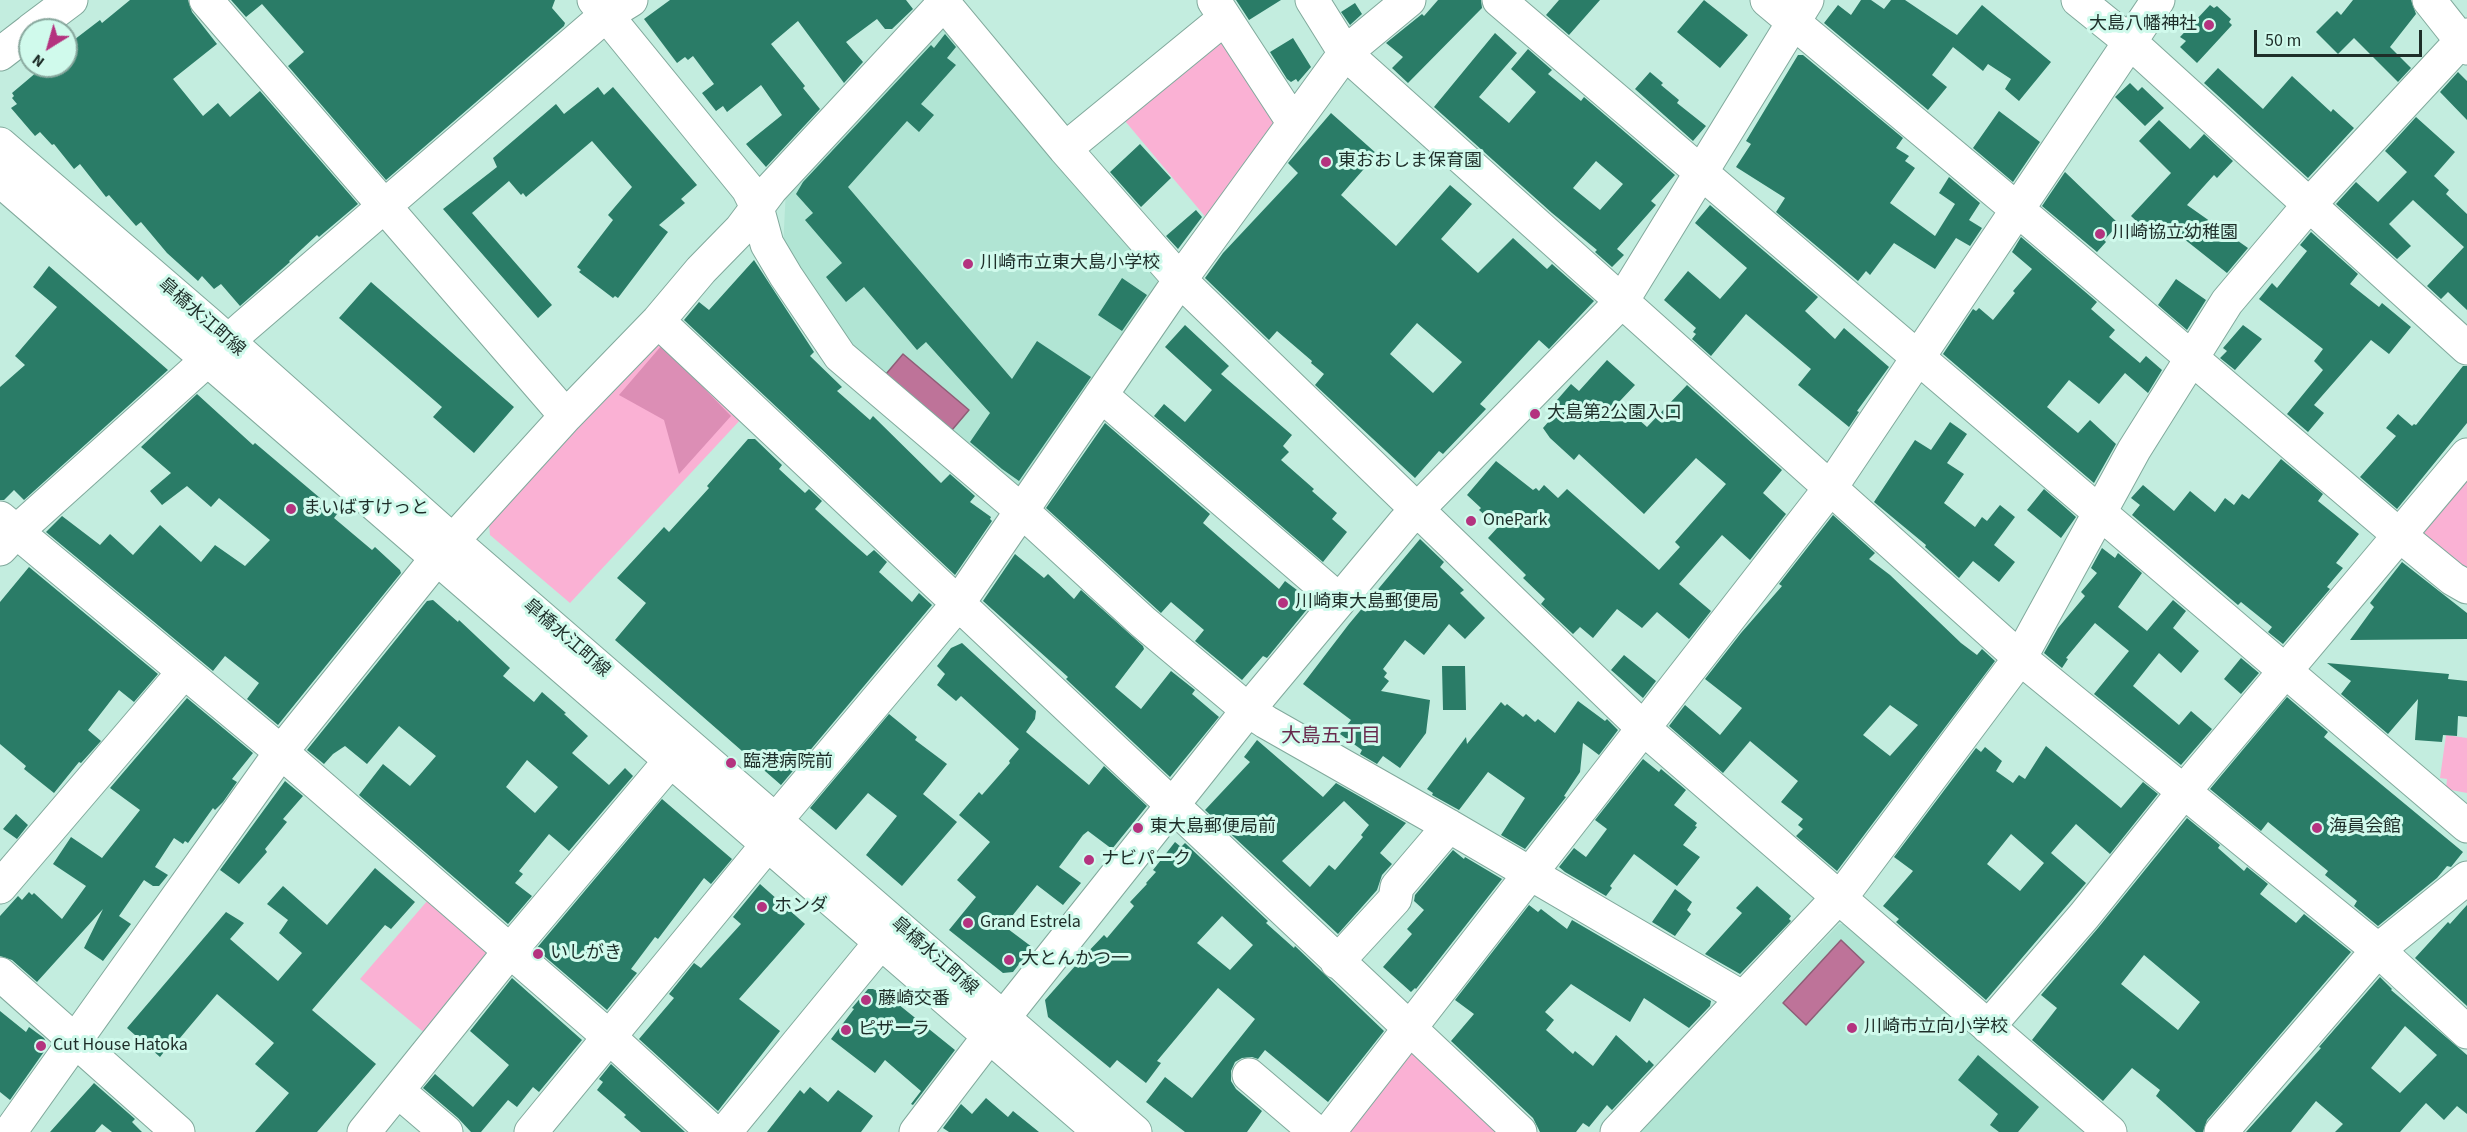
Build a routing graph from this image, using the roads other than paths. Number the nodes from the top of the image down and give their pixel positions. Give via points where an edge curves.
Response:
1 (206, 0) edge
2 (1312, 0) edge
3 (1409, 0) edge
4 (1499, 0) edge
5 (1767, 0) edge
6 (2078, 0) edge
7 (2158, 0) edge
8 (2429, 0) edge
9 (942, 2) edge
10 (610, 5) edge
11 (1220, 9) edge
12 (1800, 11) edge
13 (41, 16) edge
14 (2465, 41) edge
15 (2130, 42) junction
16 (1345, 53) junction
17 (0, 54) edge
18 (1293, 122) junction
19 (0, 144) edge
20 (1065, 149) junction
21 (1703, 172) junction
22 (0, 180) edge
23 (385, 204) junction
24 (2309, 204) junction
25 (757, 207) junction
26 (2017, 209) junction
27 (1180, 280) junction
28 (1622, 301) junction
29 (658, 321) junction
30 (2467, 348) edge
31 (218, 350) junction
32 (1917, 357) junction
33 (2192, 358) junction
34 (1101, 395) junction
35 (566, 416) junction
36 (2467, 455) edge
37 (1831, 487) junction
38 (1416, 508) junction
39 (1022, 511) junction
40 (2101, 512) junction
41 (5, 533) edge
42 (2400, 536) junction
43 (445, 549) junction
44 (2467, 587) edge
45 (1339, 600) junction
46 (957, 605) junction
47 (2020, 658) junction
48 (2287, 671) junction
49 (183, 673) junction
50 (1248, 710) junction
51 (1643, 728) junction
52 (281, 752) junction
53 (671, 760) junction
54 (2184, 793) junction
55 (1173, 804) junction
56 (1449, 826) junction
57 (2467, 826) edge
58 (772, 832) junction
59 (1530, 874) junction
60 (2467, 878) edge
61 (0, 887) edge
62 (1839, 897) junction
63 (889, 933) junction
64 (2378, 950) junction
65 (509, 951) junction
66 (1337, 962) junction
67 (0, 974) edge
68 (1743, 998) junction
69 (997, 1027) junction
70 (1988, 1027) junction
71 (1409, 1029) junction
72 (2467, 1032) edge
73 (608, 1036) junction
74 (74, 1041) junction
75 (1249, 1075) dead end
76 (398, 1091) junction
77 (10, 1132) edge
78 (178, 1132) edge
79 (364, 1132) edge
80 (446, 1132) edge
81 (531, 1132) edge
82 (713, 1132) edge
83 (725, 1132) edge
84 (916, 1132) edge
85 (1100, 1132) edge
86 (1135, 1132) edge
87 (1316, 1132) edge
88 (1329, 1132) edge
89 (1520, 1132) edge
90 (1617, 1132) edge
91 (2110, 1132) edge
92 (2221, 1132) edge

1 - 23 street
2 - 16 street
3 - 16 street
4 - 21 street
5 - 12 street
6 - 15 street
7 - 15 street
8 - 14 street
9 - 20 street
9 - 25 street
10 - 23 street
10 - 25 street via 748,189
11 - 18 street
11 - 20 street
12 - 21 street
12 - 26 street
13 - 17 street
14 - 24 street
15 - 24 street
15 - 26 street
16 - 18 street
16 - 28 street
18 - 27 street
19 - 31 street, 皐橋水江町線
20 - 27 street
21 - 28 street
21 - 32 street
22 - 31 street, 皐橋水江町線
23 - 31 street
23 - 35 street
24 - 30 street
24 - 33 street via 2227,302
25 - 29 street
25 - 39 street via 767,243 840,356
26 - 32 street
26 - 33 street
27 - 34 street
27 - 38 street
28 - 37 street
28 - 38 street
29 - 35 street
29 - 46 street
31 - 41 street
31 - 43 street, 皐橋水江町線
32 - 37 street
32 - 40 street
33 - 40 street via 2134,450
33 - 42 street
34 - 39 street
34 - 45 street
35 - 43 street
36 - 42 street
37 - 47 street
37 - 51 street
38 - 45 street
38 - 51 street
39 - 46 street
39 - 50 street via 1143,622
40 - 47 street
40 - 48 street
41 - 49 street
42 - 44 street
42 - 48 street
43 - 52 street
43 - 53 street, 皐橋水江町線
43 - 58 street, 皐橋水江町線
45 - 50 street
46 - 55 street
46 - 58 street
47 - 54 street
47 - 62 street
48 - 54 street
48 - 57 street
49 - 52 street
49 - 61 street
50 - 55 street
50 - 56 street
51 - 59 street
51 - 62 street
52 - 65 street
52 - 74 street
53 - 58 street, 皐橋水江町線
53 - 65 street
54 - 64 street
54 - 70 street
55 - 66 street
55 - 69 street
56 - 59 street
56 - 66 street via 1397,888 1395,899
58 - 63 street, 皐橋水江町線
58 - 73 street
59 - 68 street
59 - 71 street
60 - 64 street
62 - 68 street
62 - 70 street
63 - 69 street, 皐橋水江町線
63 - 83 street
64 - 72 street
64 - 92 street
65 - 73 street
65 - 76 street
66 - 71 street
67 - 74 street
68 - 90 street
69 - 84 street
69 - 85 street, 皐橋水江町線
69 - 86 street, 皐橋水江町線
70 - 91 street
71 - 88 street
71 - 89 street
73 - 81 street
73 - 82 street
74 - 77 street
74 - 78 street
75 - 87 street
76 - 79 street
76 - 80 street

